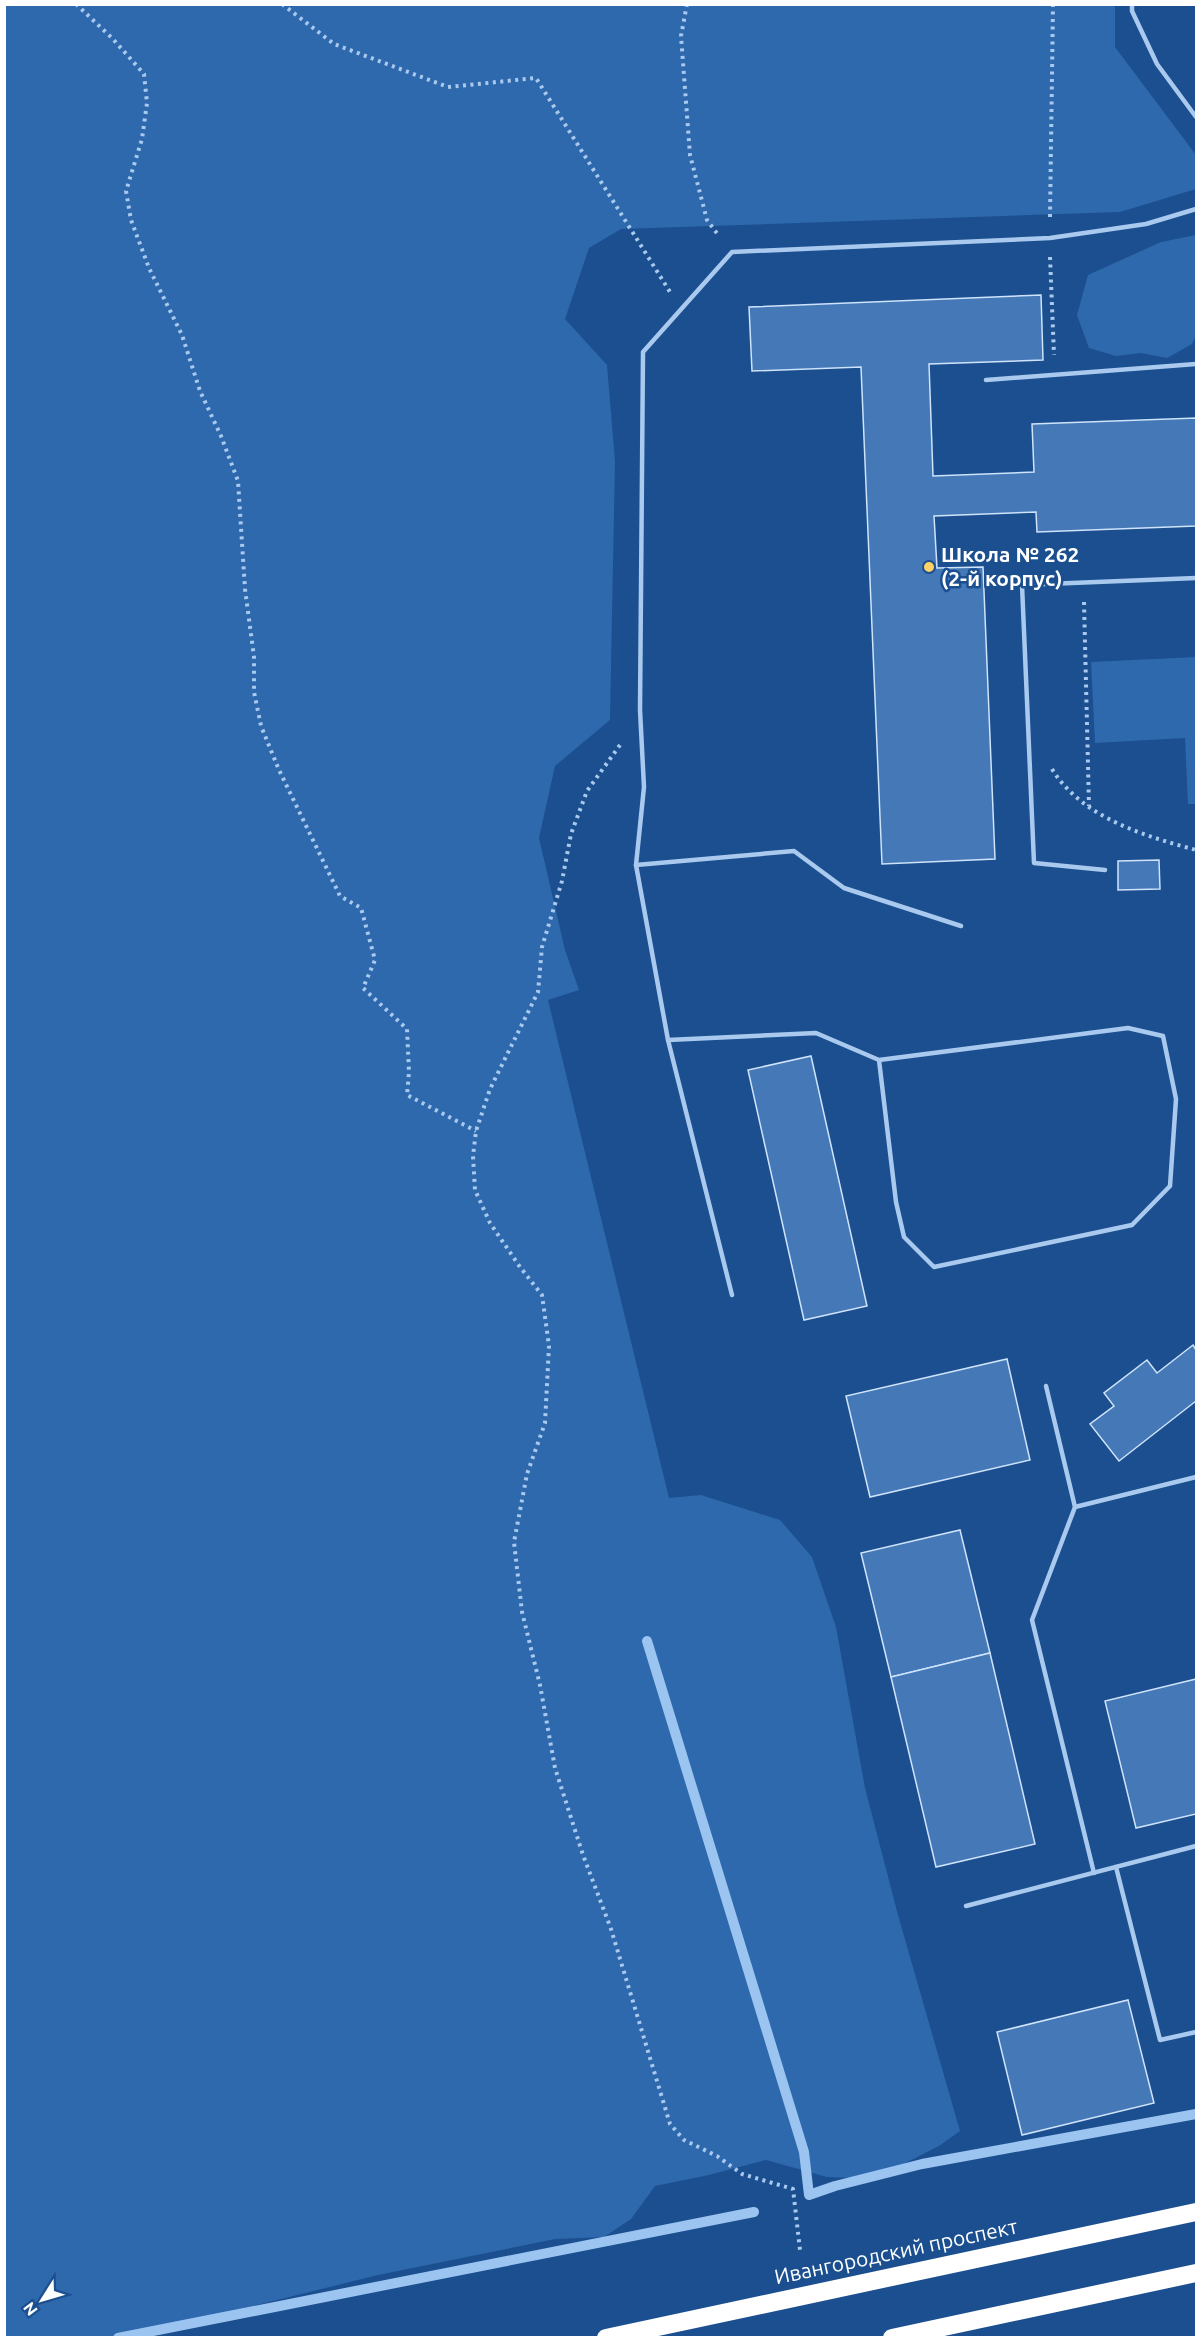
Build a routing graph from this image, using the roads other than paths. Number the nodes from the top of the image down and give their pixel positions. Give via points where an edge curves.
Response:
1 (1132, 4) edge
2 (1197, 117) edge
3 (1197, 209) edge
4 (1197, 364) edge
5 (986, 380) dead end
6 (1197, 578) edge
7 (636, 865) junction
8 (1105, 870) dead end
9 (961, 926) dead end
10 (668, 1040) junction
11 (879, 1060) junction
12 (732, 1295) dead end
13 (1046, 1386) dead end
14 (1197, 1477) edge
15 (1075, 1507) junction
16 (1197, 1846) edge
17 (1116, 1867) junction
18 (1094, 1873) junction
19 (966, 1906) dead end
20 (1197, 2032) edge
21 (1197, 2212) edge
22 (1197, 2273) edge
23 (606, 2337) edge
24 (892, 2337) edge

1 - 2 lane via 1157,64
3 - 7 lane via 1146,224 1050,238 732,252 642,352 640,710 644,787
4 - 5 lane
6 - 8 lane via 1022,585 1034,863
7 - 9 lane via 794,851 844,888
7 - 10 lane
10 - 11 lane via 816,1033
10 - 12 lane
11 - 11 lane via 1128,1028 1163,1036 1176,1099 1170,1186 1132,1225 934,1267 904,1237 896,1202
13 - 15 lane
14 - 15 lane
15 - 18 lane via 1032,1620
16 - 17 lane
17 - 18 lane
17 - 20 lane via 1160,2040
18 - 19 lane
21 - 23 highway, Ивангородский проспект
22 - 24 highway

